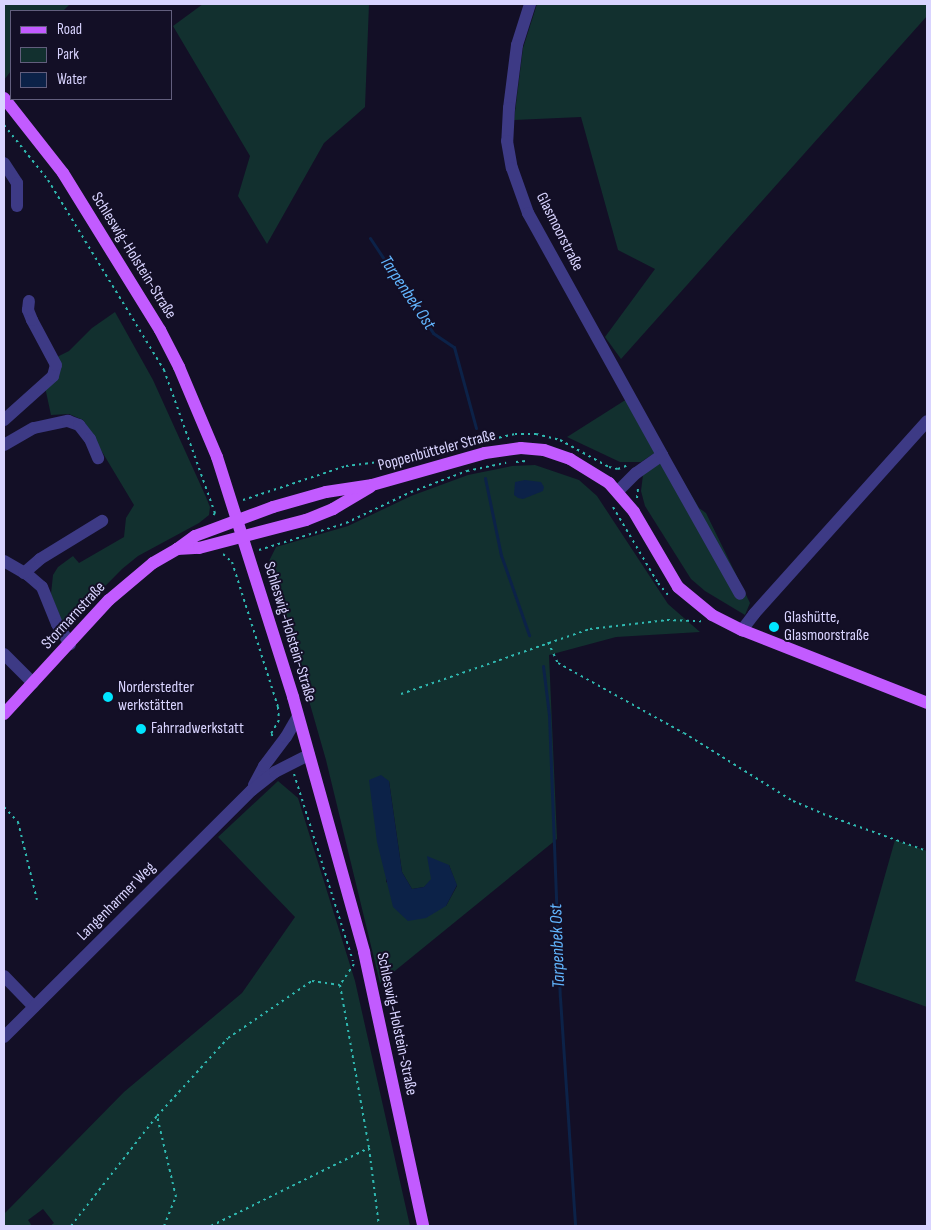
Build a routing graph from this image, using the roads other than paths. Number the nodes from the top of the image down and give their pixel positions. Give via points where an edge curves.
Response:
1 (530, 4) edge
2 (4, 98) edge
3 (4, 163) edge
4 (17, 206) dead end
5 (29, 301) dead end
6 (4, 420) edge
7 (927, 422) edge
8 (4, 444) edge
9 (662, 455) junction
10 (98, 458) dead end
11 (372, 486) junction
12 (618, 491) junction
13 (238, 520) junction
14 (102, 521) dead end
15 (243, 537) junction
16 (177, 549) junction
17 (4, 561) edge
18 (24, 573) junction
19 (740, 594) dead end
20 (742, 630) junction
21 (70, 644) junction
22 (4, 654) edge
23 (33, 683) junction
24 (927, 703) edge
25 (4, 714) edge
26 (298, 716) junction
27 (309, 755) junction
28 (252, 790) junction
29 (4, 976) edge
30 (34, 1007) junction
31 (4, 1037) edge
32 (423, 1226) edge

1 - 9 street, Glasmoorstraße via 517,45 509,108 507,141 512,168 528,213
2 - 13 main road, Schleswig-Holstein-Straße via 63,174 160,330 202,419
3 - 4 street via 18,183
5 - 6 street via 32,320 56,365 53,376
7 - 20 street
8 - 10 street via 34,428 68,421 79,425 90,439
9 - 12 street
9 - 19 street, Glasmoorstraße
11 - 12 main road, Poppenbütteler Straße via 485,453 532,448 570,459
11 - 13 main road, Poppenbütteler Straße via 326,492
11 - 15 main road, Poppenbütteler Straße via 333,509 272,531
12 - 20 main road, Poppenbütteler Straße via 678,587 712,615
13 - 15 main road, Schleswig-Holstein-Straße
13 - 16 main road, Stormarnstraße via 188,540
14 - 18 street via 40,559
15 - 16 main road, Stormarnstraße via 199,548
15 - 26 main road, Schleswig-Holstein-Straße
16 - 21 main road, Stormarnstraße via 140,572 109,600
17 - 18 street
18 - 21 street via 42,587 57,624
20 - 24 main road, Poppenbütteler Straße
21 - 23 main road, Stormarnstraße
22 - 23 street
23 - 25 main road, Stormarnstraße
26 - 27 main road, Schleswig-Holstein-Straße
26 - 28 street, Langenharmer Weg
27 - 28 street, Langenharmer Weg via 290,763
27 - 32 main road, Schleswig-Holstein-Straße via 364,952
28 - 30 street, Langenharmer Weg
29 - 30 street
30 - 31 street, Langenharmer Weg

